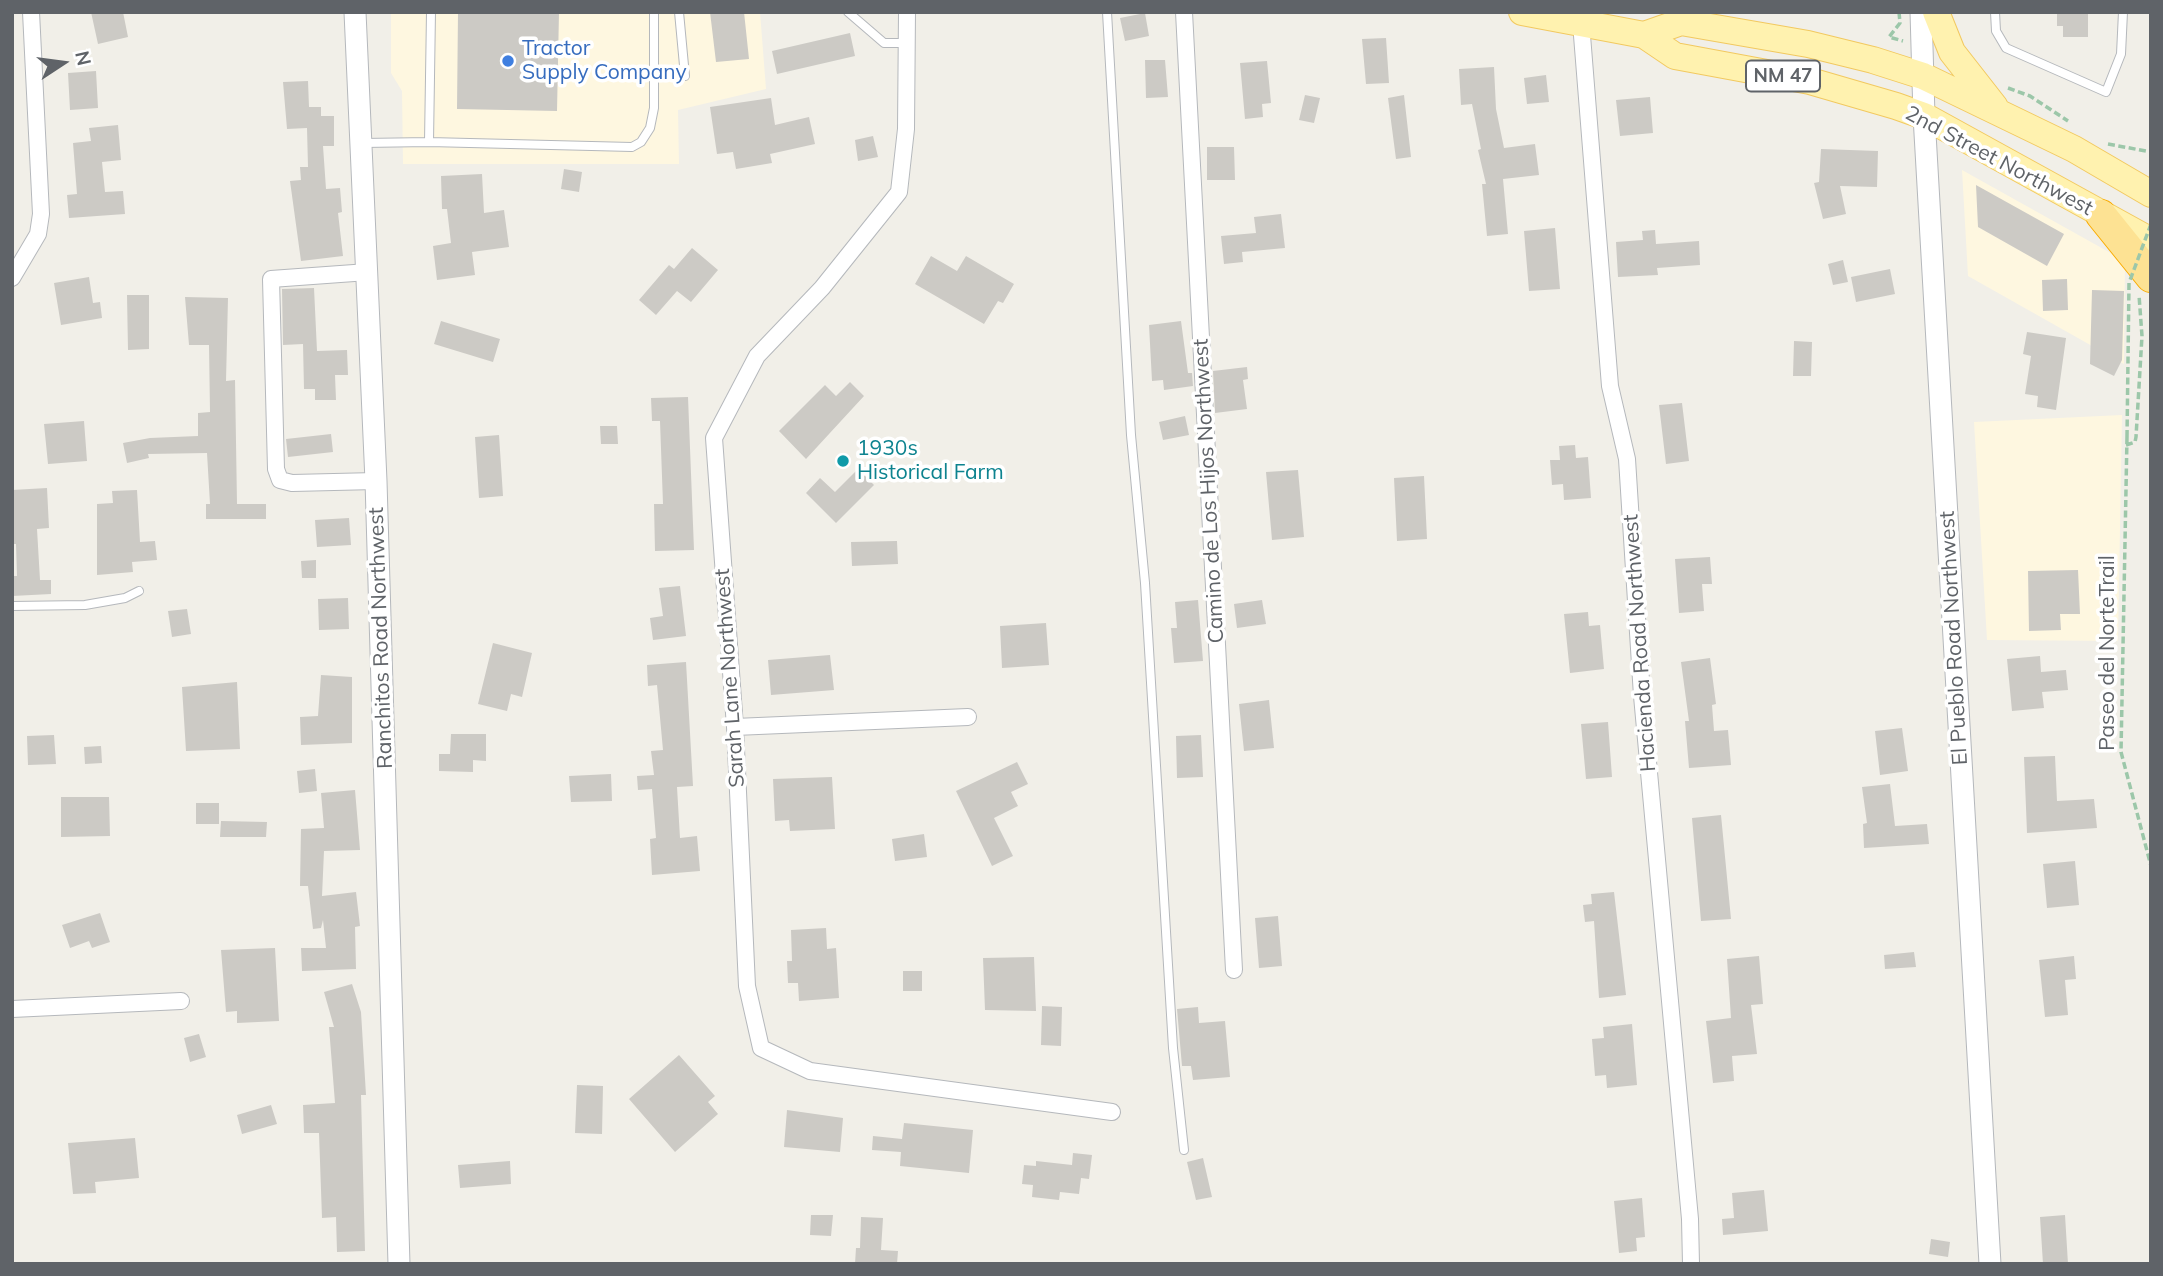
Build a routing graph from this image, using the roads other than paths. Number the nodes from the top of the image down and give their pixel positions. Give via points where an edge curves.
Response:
1 (31, 12) edge
2 (355, 12) edge
3 (431, 12) edge
4 (654, 12) edge
5 (679, 12) edge
6 (848, 12) edge
7 (907, 12) edge
8 (1107, 12) edge
9 (1184, 12) edge
10 (1522, 12) edge
11 (1921, 12) edge
12 (1936, 12) edge
13 (1995, 12) edge
14 (2123, 12) edge
15 (1581, 23) junction
16 (1644, 35) junction
17 (907, 43) junction
18 (685, 76) dead end
19 (1923, 76) junction
20 (2000, 114) junction
21 (1924, 116) junction
22 (429, 142) junction
23 (362, 143) junction
24 (2151, 194) edge
25 (2101, 215) junction
26 (2151, 241) edge
27 (368, 272) junction
28 (12, 278) edge
29 (2145, 283) edge
30 (376, 481) junction
31 (139, 591) dead end
32 (12, 606) edge
33 (968, 717) dead end
34 (735, 727) junction
35 (1234, 970) dead end
36 (181, 1001) dead end
37 (12, 1009) edge
38 (1112, 1112) dead end
39 (1184, 1150) dead end
40 (400, 1264) edge
41 (1691, 1264) edge
42 (1990, 1264) edge

1 - 28 street via 41,215 38,234
2 - 23 street, Ranchitos Road Northwest
3 - 22 lane
4 - 22 lane via 654,108 641,142 632,147
5 - 18 lane
6 - 17 lane via 884,43
7 - 17 street, Sarah Lane Northwest
8 - 39 lane via 1131,435
9 - 35 street, Camino de Los Hijos Northwest
10 - 15 main road, 2nd Street Northwest / NM 47
11 - 19 street, El Pueblo Road Northwest
12 - 20 main road via 1952,51
13 - 14 lane via 1996,31 2006,48 2106,92 2121,54
15 - 16 main road, 2nd Street Northwest / NM 47
15 - 41 street, Hacienda Road Northwest via 1610,386 1627,459 1642,696
16 - 19 main road, 2nd Street Northwest / NM 47 via 1681,22 1808,44
16 - 21 main road, 2nd Street Northwest / NM 47 via 1675,56 1810,81
17 - 34 street, Sarah Lane Northwest via 906,129 899,192 822,288 757,356 714,438
19 - 20 main road, 2nd Street Northwest / NM 47
19 - 21 street, El Pueblo Road Northwest
20 - 24 main road, 2nd Street Northwest / NM 47 via 2074,149
21 - 25 main road, 2nd Street Northwest / NM 47
21 - 42 street, El Pueblo Road Northwest
22 - 23 lane
23 - 27 street, Ranchitos Road Northwest
25 - 26 main road, 2nd Street Northwest / NM 47
25 - 29 highway
27 - 30 street, Ranchitos Road Northwest
27 - 30 street via 271,279 276,469 280,480 292,483
30 - 40 street, Ranchitos Road Northwest
31 - 32 lane via 85,605
33 - 34 street
34 - 38 street, Sarah Lane Northwest via 747,986 761,1048 810,1071
36 - 37 street

